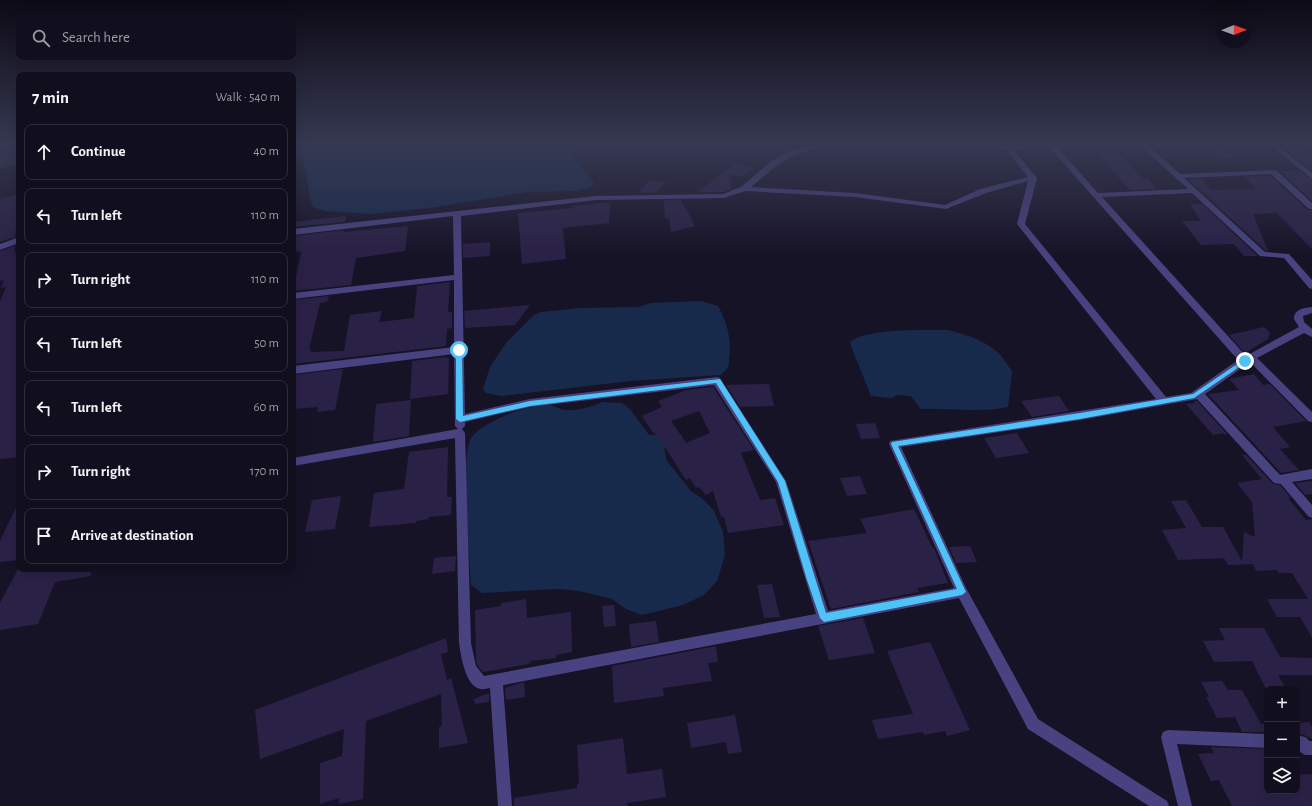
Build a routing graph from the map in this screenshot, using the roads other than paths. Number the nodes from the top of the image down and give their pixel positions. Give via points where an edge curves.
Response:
1 (754, 181) edge
2 (1023, 181) edge
3 (1032, 181) edge
4 (1083, 181) edge
5 (1183, 181) edge
6 (1283, 181) edge
7 (744, 189) junction
8 (1194, 191) junction
9 (1096, 195) junction
10 (1312, 207) edge
11 (457, 214) junction
12 (296, 232) edge
13 (16, 241) edge
14 (0, 247) edge
15 (458, 277) junction
16 (1312, 286) edge
17 (296, 296) edge
18 (1312, 310) edge
19 (1308, 331) edge
20 (459, 350) junction
21 (1248, 359) junction
22 (296, 370) edge
23 (1198, 393) junction
24 (1164, 401) junction
25 (1312, 418) edge
26 (460, 419) junction
27 (460, 433) junction
28 (296, 461) edge
29 (1312, 474) edge
30 (1283, 480) junction
31 (1312, 513) edge
32 (962, 592) junction
33 (824, 618) junction
34 (496, 680) junction
35 (1264, 741) edge
36 (1300, 743) edge
37 (1312, 748) edge
38 (505, 806) edge
39 (1162, 806) edge
40 (1185, 806) edge

1 - 7 street
2 - 7 street via 983,191 946,207 855,195
3 - 24 street via 1022,224
4 - 9 street
5 - 8 street
6 - 10 street
7 - 11 street via 724,196 596,198
8 - 9 street
8 - 16 street via 1262,254 1286,256
9 - 21 street
11 - 12 street
11 - 15 street
13 - 14 street
15 - 17 street
15 - 20 street
18 - 19 street via 1302,312 1298,319
19 - 21 street
20 - 22 street
20 - 26 street
21 - 23 street
21 - 25 street
23 - 24 street via 1194,396
23 - 30 street via 1278,480
24 - 32 street via 894,444
26 - 27 street
26 - 33 street via 530,403 717,381 781,481
27 - 28 street
27 - 34 street via 465,642 470,669 481,683
29 - 30 street
30 - 31 street
32 - 33 street
32 - 39 street via 1033,724
33 - 34 street
34 - 38 street
35 - 40 street via 1168,737
36 - 37 street via 1305,748

